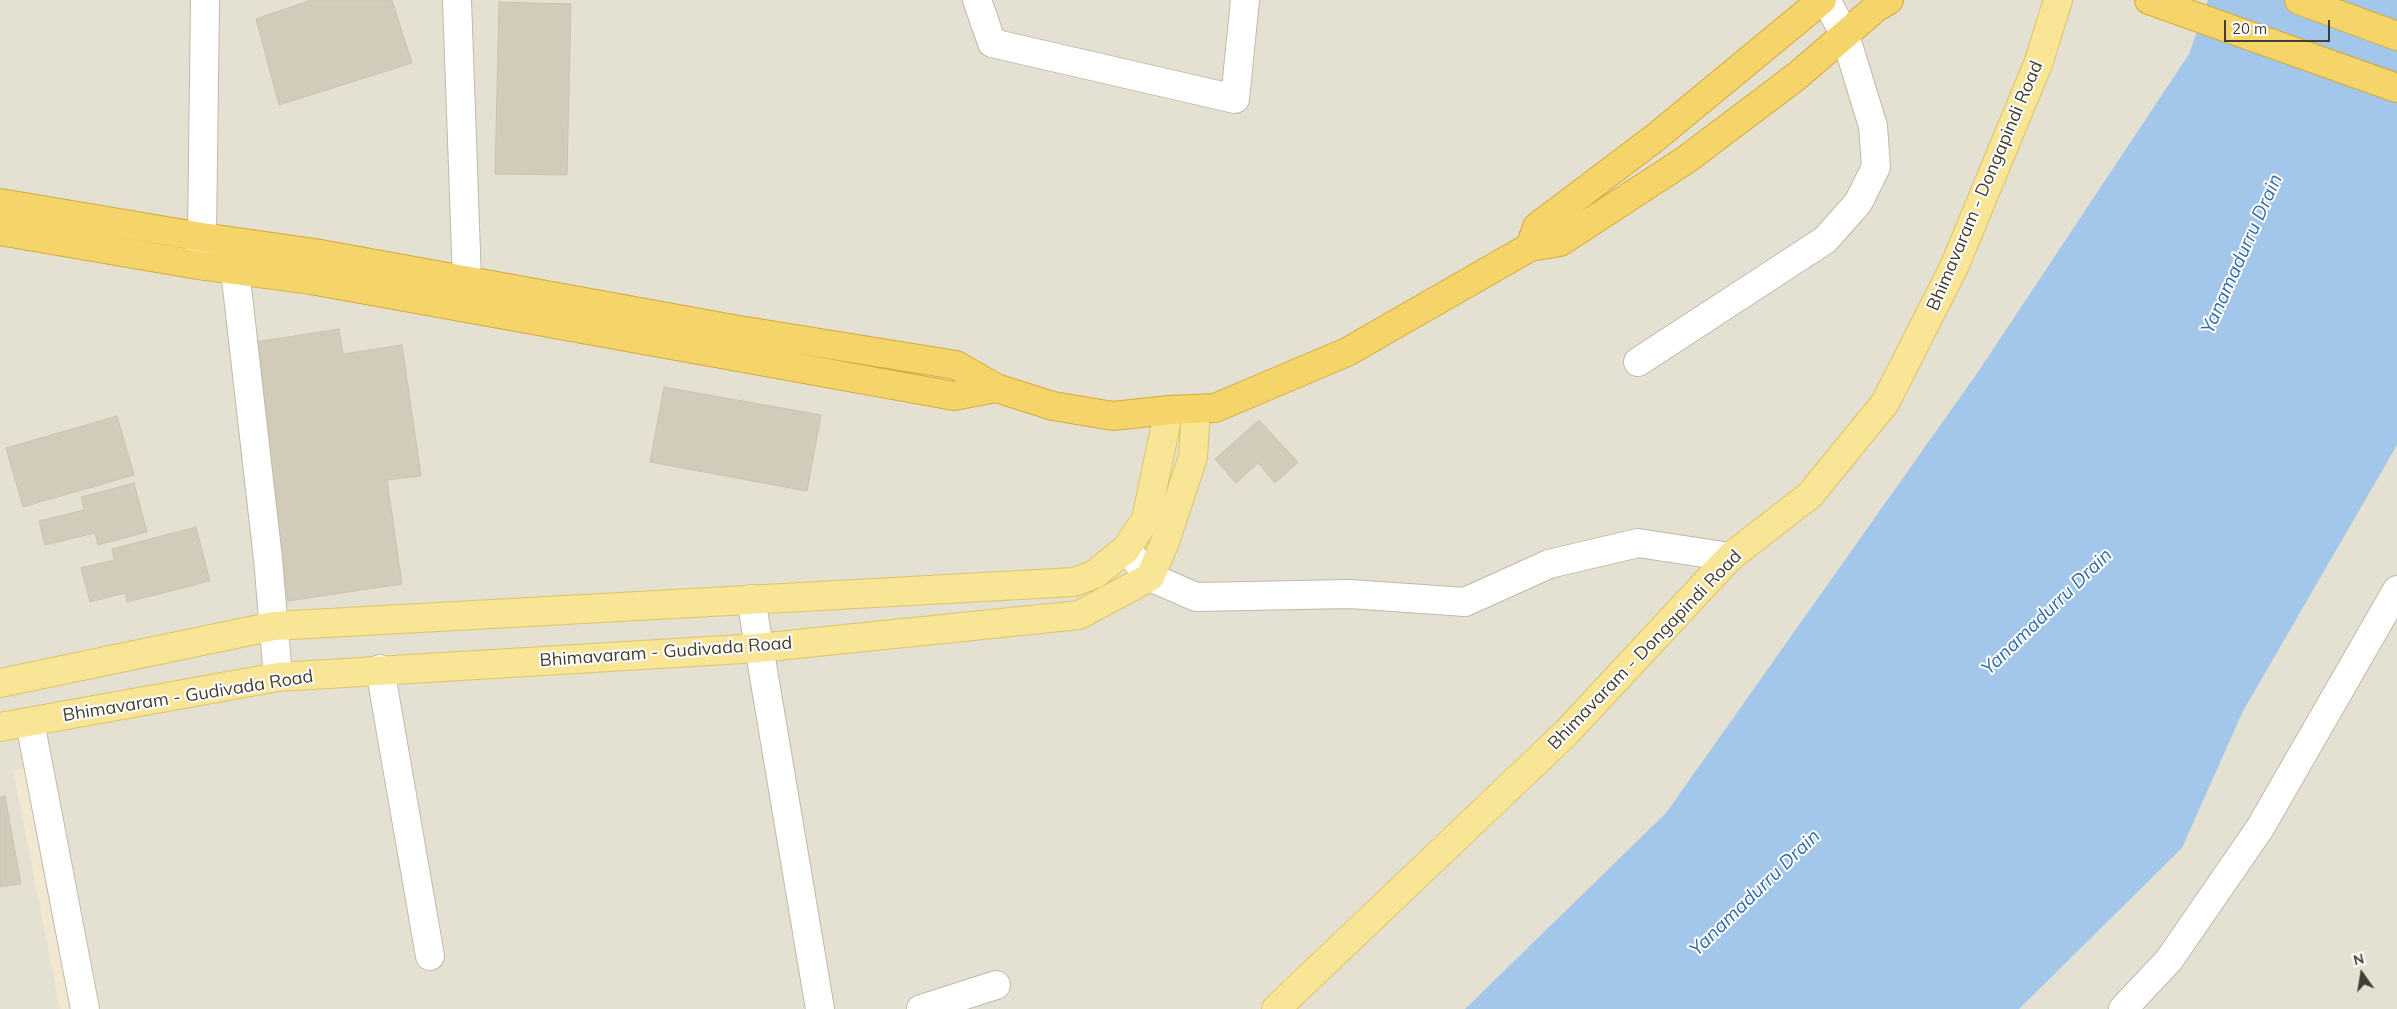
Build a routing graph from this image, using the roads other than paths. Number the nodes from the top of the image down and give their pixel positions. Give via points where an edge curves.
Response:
1 (205, 0) edge
2 (458, 0) edge
3 (977, 0) edge
4 (1245, 0) edge
5 (1822, 0) edge
6 (1826, 0) edge
7 (1889, 0) edge
8 (2058, 0) edge
9 (2149, 0) edge
10 (2299, 0) edge
11 (1845, 35) junction
12 (2397, 36) edge
13 (2397, 88) edge
14 (0, 203) edge
15 (0, 231) edge
16 (202, 237) junction
17 (239, 243) junction
18 (1530, 247) junction
19 (198, 265) junction
20 (235, 270) junction
21 (467, 280) junction
22 (560, 297) junction
23 (462, 308) junction
24 (554, 324) junction
25 (1638, 362) dead end
26 (996, 388) junction
27 (1196, 409) junction
28 (1169, 410) junction
29 (1126, 549) junction
30 (1730, 557) junction
31 (1150, 577) junction
32 (2397, 590) edge
33 (751, 600) junction
34 (274, 626) junction
35 (758, 648) junction
36 (380, 669) junction
37 (278, 677) junction
38 (0, 683) edge
39 (30, 722) junction
40 (0, 727) edge
41 (430, 956) dead end
42 (996, 985) dead end
43 (85, 1009) edge
44 (820, 1009) edge
45 (921, 1009) edge
46 (1276, 1009) edge
47 (2123, 1009) edge

1 - 16 street
2 - 21 street
3 - 4 street via 992,43 1234,99
5 - 18 highway via 1656,137 1537,227
6 - 11 street
7 - 11 highway
8 - 30 main road, Bhimavaram - Dongapindi Road via 2038,64 1954,267 1885,403 1810,495
9 - 13 highway
10 - 12 highway
11 - 18 highway via 1797,76 1687,159 1560,242
11 - 25 street via 1873,126 1876,167 1858,203 1825,240
14 - 16 highway
15 - 19 highway
16 - 17 highway
16 - 19 street
17 - 20 street
17 - 21 highway
18 - 27 highway via 1346,352 1215,408
19 - 20 highway
20 - 23 highway via 311,280
20 - 34 street
21 - 22 highway
21 - 23 street
22 - 24 highway
22 - 26 highway via 956,365
23 - 24 highway
24 - 26 highway via 954,396
26 - 28 highway via 1053,406 1113,416
27 - 28 highway
27 - 31 main road via 1193,457
28 - 29 main road via 1146,519
29 - 31 street
29 - 33 main road via 1095,574 1074,582
30 - 31 street via 1638,543 1549,564 1465,602 1350,594 1196,597
30 - 46 main road, Bhimavaram - Dongapindi Road via 1566,733
31 - 35 main road, Bhimavaram - Gudivada Road via 1079,615
32 - 47 street via 2260,828 2169,960
33 - 34 main road
33 - 35 street
34 - 37 street
34 - 38 main road
35 - 36 main road, Bhimavaram - Gudivada Road
35 - 44 street
36 - 37 main road, Bhimavaram - Gudivada Road
36 - 41 street
37 - 39 main road, Bhimavaram - Gudivada Road
39 - 40 main road, Bhimavaram - Gudivada Road
39 - 43 street
42 - 45 street

